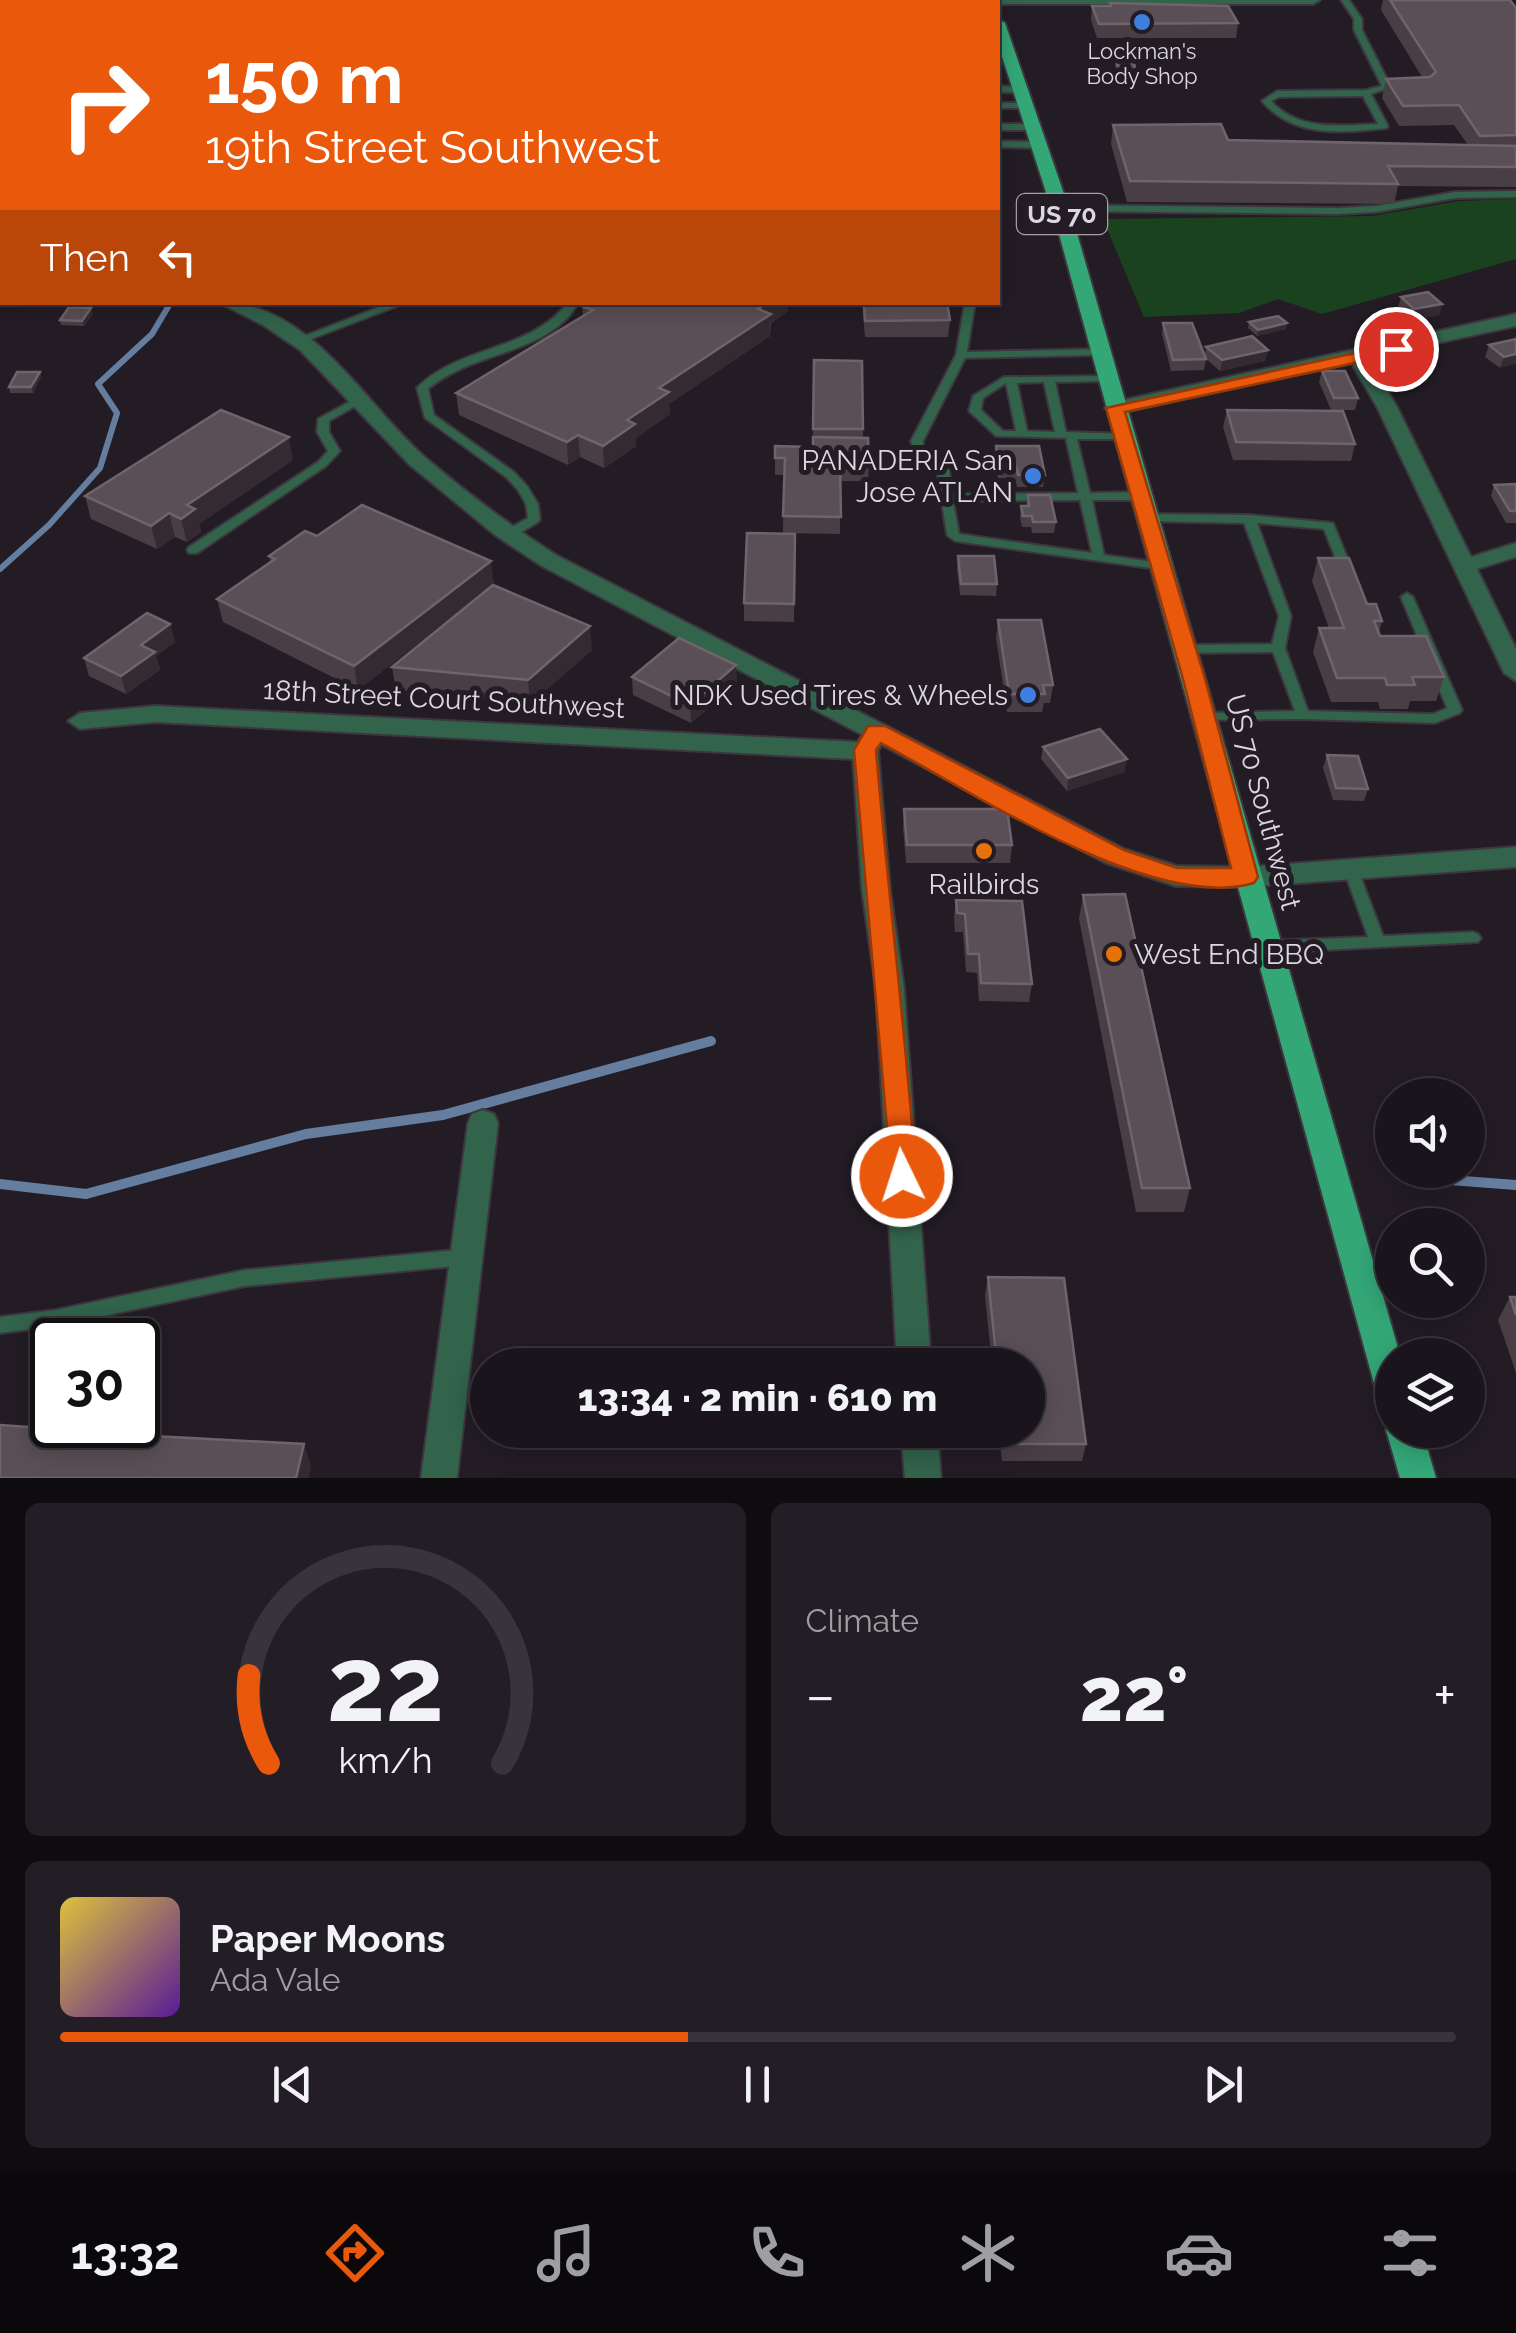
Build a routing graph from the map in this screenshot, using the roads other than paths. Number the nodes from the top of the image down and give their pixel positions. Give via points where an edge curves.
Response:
1 (1313, 0) edge
2 (1345, 0) edge
3 (1000, 1) edge
4 (1057, 1) edge
5 (1000, 32) edge
6 (1000, 90) edge
7 (1366, 93) junction
8 (1025, 98) junction
9 (1000, 105) edge
10 (1000, 127) edge
11 (1038, 136) junction
12 (1000, 144) edge
13 (1516, 194) edge
14 (1060, 208) junction
15 (233, 305) edge
16 (396, 305) edge
17 (571, 305) edge
18 (970, 305) edge
19 (1516, 320) edge
20 (298, 340) junction
21 (1100, 352) junction
22 (960, 355) junction
23 (1358, 358) junction
24 (1107, 378) junction
25 (1048, 379) junction
26 (1011, 380) junction
27 (360, 399) junction
28 (1115, 408) junction
29 (1022, 434) junction
30 (1066, 435) junction
31 (1123, 436) junction
32 (1085, 496) junction
33 (946, 498) junction
34 (1144, 507) junction
35 (1250, 519) junction
36 (509, 534) junction
37 (194, 550) dead end
38 (1516, 550) edge
39 (1099, 558) junction
40 (1345, 566) edge
41 (1463, 566) junction
42 (1161, 567) junction
43 (1407, 597) dead end
44 (1185, 648) junction
45 (1278, 648) junction
46 (1516, 673) edge
47 (1303, 715) junction
48 (1204, 717) junction
49 (80, 721) dead end
50 (871, 741) junction
51 (1516, 857) edge
52 (1351, 870) junction
53 (1246, 877) junction
54 (1472, 938) dead end
55 (1378, 942) junction
56 (1266, 947) junction
57 (484, 1123) dead end
58 (467, 1256) junction
59 (0, 1325) edge
60 (1378, 1338) edge
61 (913, 1348) edge
62 (920, 1448) edge
63 (1409, 1448) edge
64 (439, 1478) edge
65 (923, 1478) edge
66 (1418, 1478) edge

1 - 4 street
2 - 7 lane via 1388,87
3 - 4 street
5 - 8 main road, US 70
6 - 8 lane
7 - 7 lane via 1384,126 1294,126 1266,101 1277,94
8 - 9 lane
8 - 11 main road, US 70
10 - 11 lane
11 - 12 lane
11 - 14 main road, US 70
13 - 14 lane via 1455,194 1337,211
14 - 21 main road, US 70
15 - 20 street
16 - 20 lane
17 - 36 lane via 548,328 460,364 422,388 428,416 525,485 534,519
18 - 22 lane
19 - 23 street
20 - 27 street
21 - 22 lane
21 - 24 main road, US 70
22 - 33 lane via 917,440 943,470
23 - 28 street
23 - 41 street
24 - 25 lane
24 - 28 main road, US 70
25 - 26 lane
25 - 30 lane
26 - 29 lane
26 - 29 lane via 984,390 975,412 997,432
27 - 36 street via 417,461
27 - 37 lane via 324,419 334,451 322,464
28 - 31 main road, US 70 Southwest / US 70
29 - 30 lane
30 - 31 lane
30 - 32 lane
31 - 34 main road, US 70 Southwest / US 70
32 - 33 lane
32 - 34 lane
32 - 39 lane
33 - 39 lane via 955,537
34 - 35 lane
34 - 42 main road, US 70 Southwest / US 70
35 - 40 lane via 1329,526
35 - 45 lane via 1285,616
36 - 50 street
38 - 41 street
39 - 42 lane
41 - 46 street
42 - 44 main road, US 70 Southwest / US 70
43 - 47 lane via 1455,710 1435,719
44 - 45 lane
44 - 48 main road, US 70 Southwest / US 70
45 - 47 lane
47 - 48 lane
48 - 53 main road, US 70 Southwest / US 70
49 - 50 street, 18th Street Court Southwest via 155,714
50 - 53 street via 1115,856 1176,876
50 - 61 street via 876,890 890,988
51 - 52 street
52 - 53 street
52 - 55 lane
53 - 56 main road, US 70 Southwest / US 70
54 - 55 lane
55 - 56 lane
56 - 60 main road, US 70 Southwest / US 70
57 - 58 street
58 - 59 lane via 245,1278
58 - 64 street
62 - 65 street
63 - 66 main road

